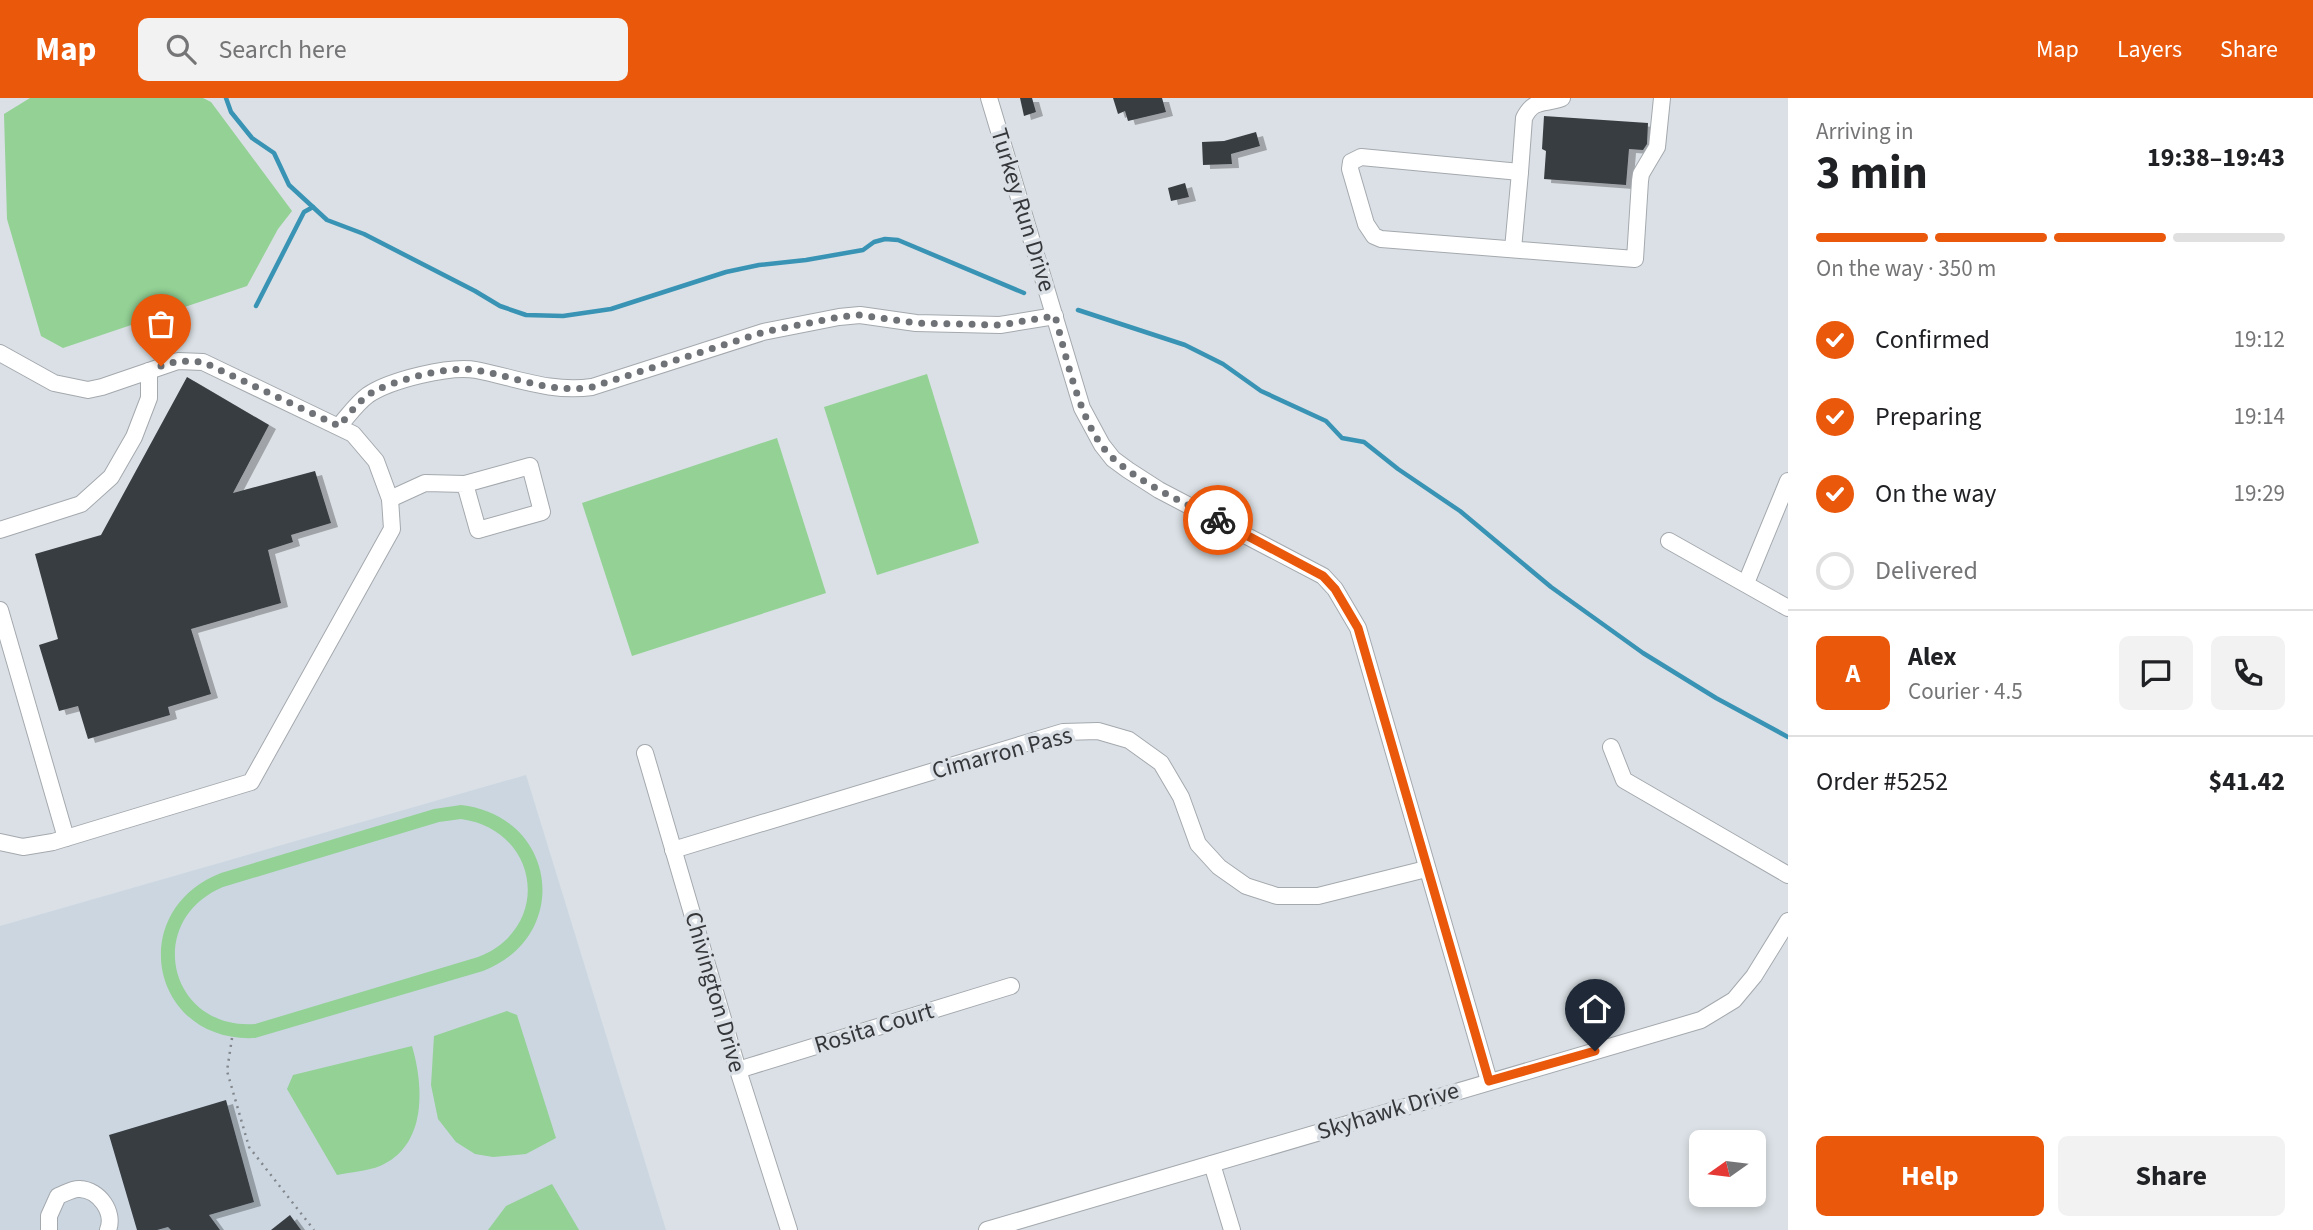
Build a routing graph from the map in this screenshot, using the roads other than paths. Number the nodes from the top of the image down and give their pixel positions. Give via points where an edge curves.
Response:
1 (989, 98) edge
2 (1562, 98) edge
3 (1662, 98) edge
4 (1520, 172) junction
5 (1513, 249) junction
6 (1055, 316) junction
7 (0, 353) edge
8 (149, 371) junction
9 (339, 426) junction
10 (1788, 481) edge
11 (465, 484) junction
12 (390, 499) junction
13 (0, 530) edge
14 (1670, 541) dead end
15 (1746, 583) junction
16 (1788, 608) edge
17 (0, 610) edge
18 (1611, 747) dead end
19 (645, 753) dead end
20 (66, 838) junction
21 (0, 842) edge
22 (673, 850) junction
23 (1426, 869) junction
24 (1788, 875) edge
25 (1788, 921) edge
26 (1011, 986) dead end
27 (738, 1070) junction
28 (1489, 1081) junction
29 (1212, 1164) junction
30 (49, 1230) edge
31 (108, 1230) edge
32 (789, 1230) edge
33 (988, 1230) edge
34 (1232, 1230) edge

1 - 6 street, Turkey Run Drive
2 - 4 street via 1542,100 1527,111
3 - 5 street via 1657,147 1640,181 1634,259
4 - 5 street
4 - 5 street via 1361,157 1351,162 1350,169 1374,236
6 - 9 street via 1000,325 839,317 764,332 572,390 472,369 447,370 368,395
6 - 23 street, Turkey Run Drive via 1082,408 1113,459 1159,490 1308,567 1335,589 1358,628
7 - 8 street via 54,383 88,390
8 - 9 street via 178,361 203,362
8 - 13 street via 149,398 111,477 80,504
9 - 12 street via 353,434 376,461
10 - 15 street
11 - 11 street via 530,466 542,512 478,530
11 - 12 street via 425,483
12 - 20 street via 392,529 251,782
14 - 15 street
15 - 16 street
17 - 20 street
18 - 24 street via 1624,780
19 - 22 street, Chivington Drive
20 - 21 street via 23,847
22 - 23 street, Cimarron Pass via 1063,732 1098,731 1129,740 1161,763 1181,797 1198,844 1246,886 1277,896 1318,896
22 - 27 street, Chivington Drive
23 - 28 street, Turkey Run Drive
25 - 28 street, Skyhawk Drive via 1734,1000 1701,1020
26 - 27 street, Rosita Court
27 - 32 street, Chivington Drive
28 - 29 street, Skyhawk Drive
29 - 33 street, Skyhawk Drive
29 - 34 street
30 - 31 street via 49,1216 58,1196 78,1188 96,1193 108,1208

